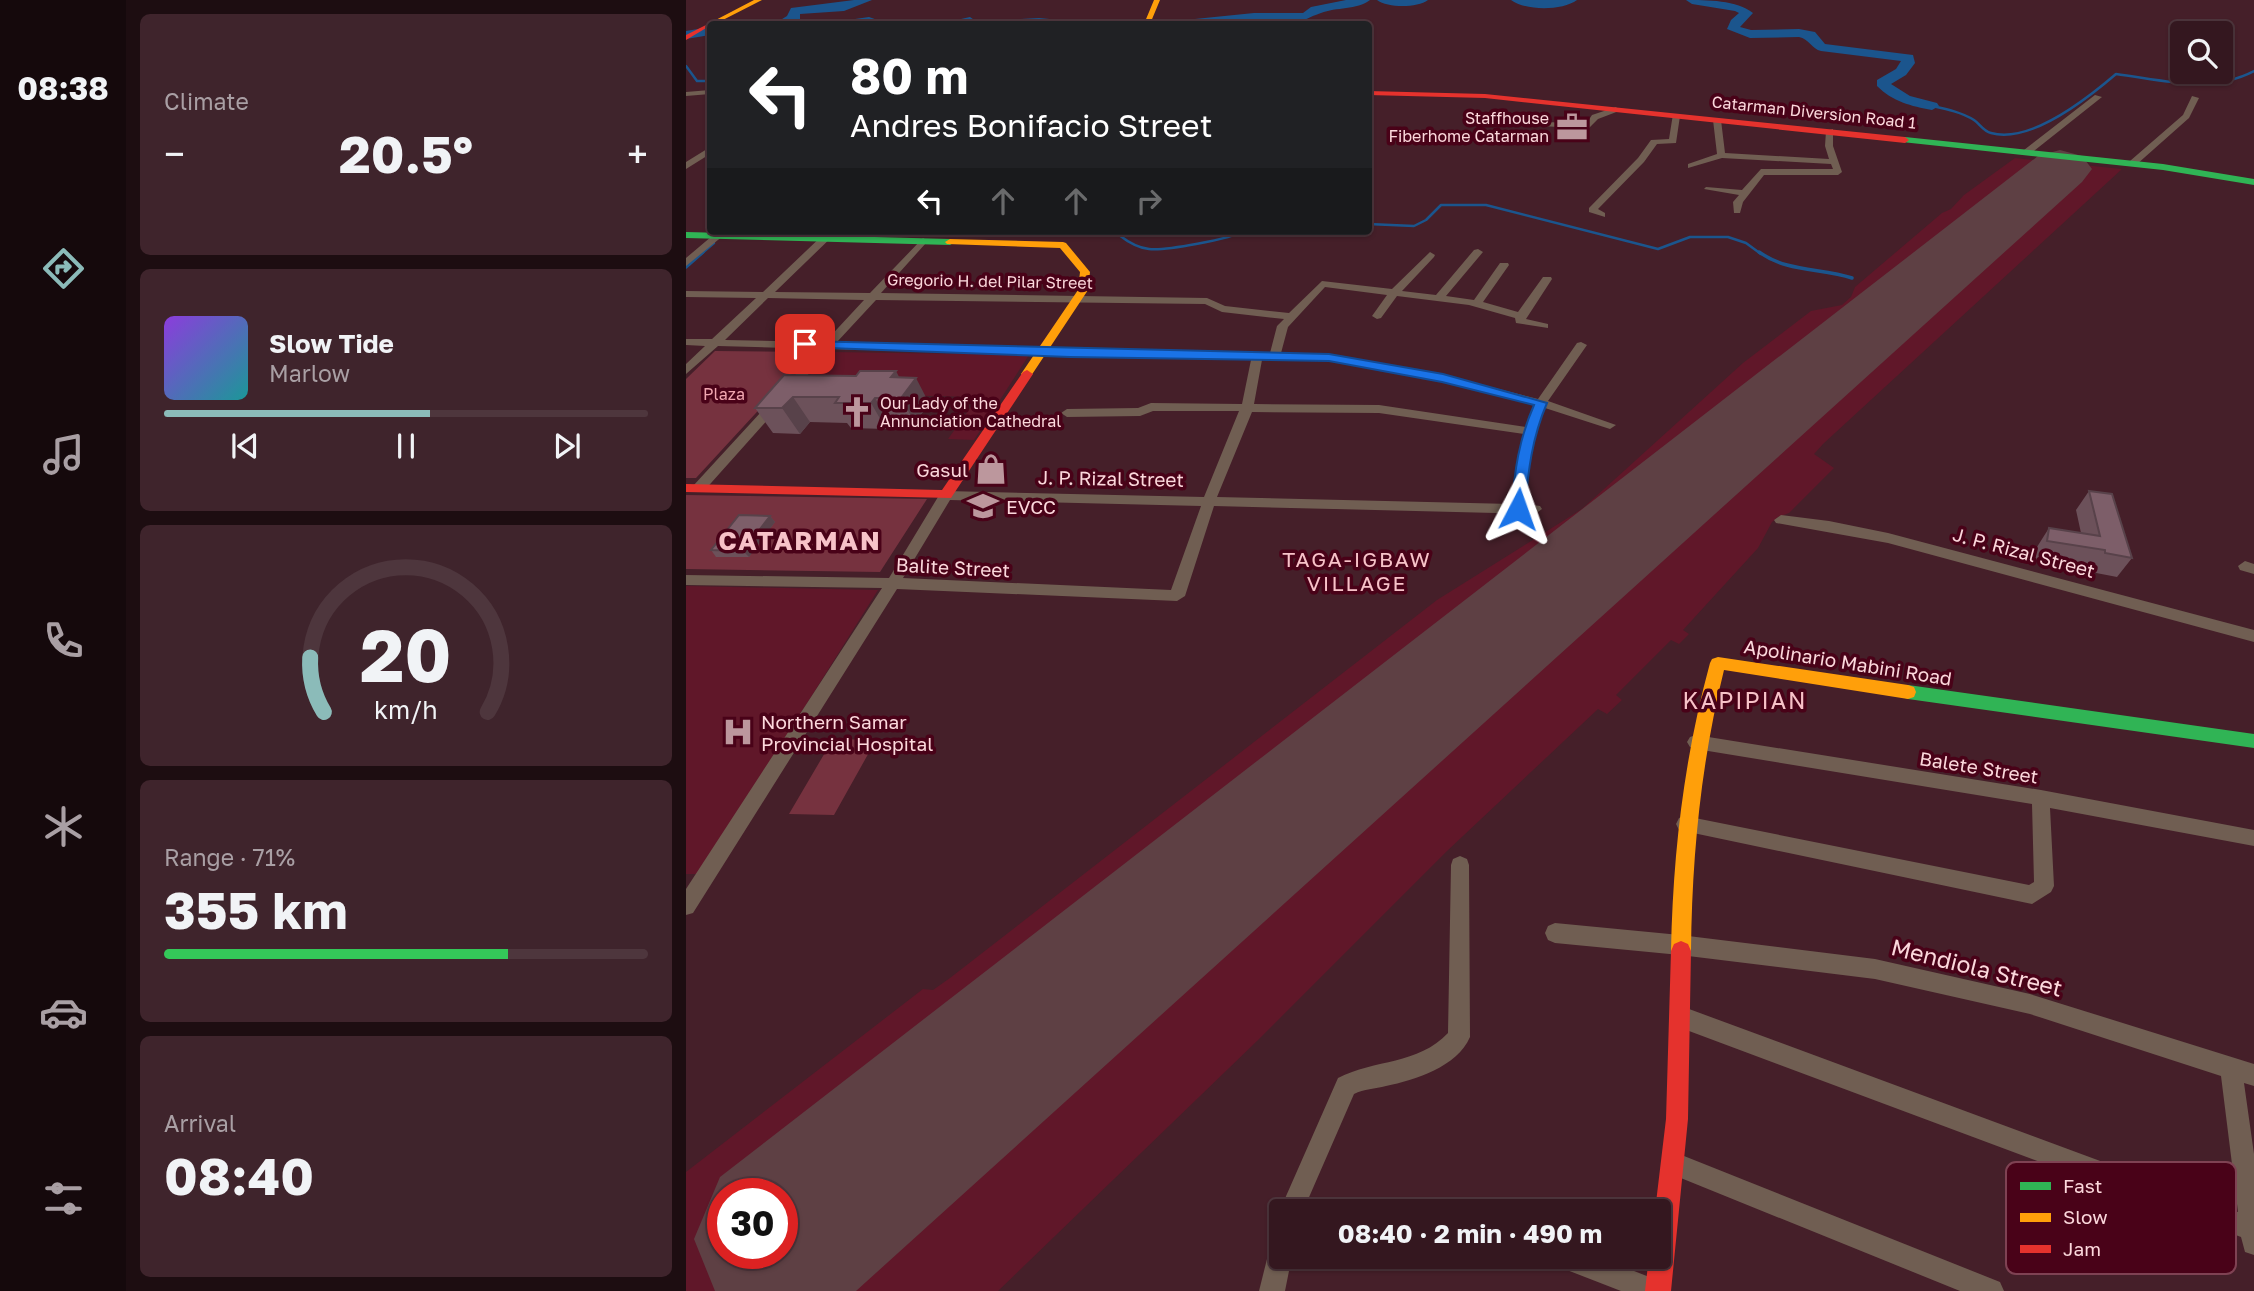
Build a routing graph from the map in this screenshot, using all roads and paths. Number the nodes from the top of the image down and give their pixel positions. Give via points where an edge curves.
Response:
1 (760, 0) edge
2 (1157, 0) edge
3 (717, 21) edge
4 (1148, 21) edge
5 (707, 26) edge
6 (686, 38) edge
7 (707, 92) edge
8 (1372, 93) edge
9 (686, 94) edge
10 (2098, 97) dead end
11 (2195, 98) dead end
12 (1616, 109) junction
13 (1676, 116) junction
14 (1717, 120) junction
15 (1512, 122) dead end
16 (1830, 131) junction
17 (2027, 152) junction
18 (707, 153) edge
19 (1721, 155) junction
20 (1767, 158) junction
21 (1835, 162) junction
22 (2133, 163) junction
23 (686, 166) edge
24 (1691, 166) dead end
25 (1761, 173) junction
26 (2254, 182) edge
27 (1709, 189) dead end
28 (1744, 194) junction
29 (1737, 211) dead end
30 (1602, 215) dead end
31 (707, 234) edge
32 (686, 235) edge
33 (720, 235) edge
34 (829, 235) edge
35 (1066, 238) edge
36 (923, 241) junction
37 (1478, 252) dead end
38 (1430, 255) dead end
39 (686, 263) edge
40 (1504, 265) dead end
41 (1547, 279) dead end
42 (1396, 291) junction
43 (767, 293) junction
44 (686, 294) edge
45 (874, 295) junction
46 (1079, 299) junction
47 (1438, 299) junction
48 (1477, 304) junction
49 (1291, 316) junction
50 (1377, 316) dead end
51 (1521, 316) junction
52 (1544, 326) dead end
53 (686, 342) edge
54 (715, 343) junction
55 (828, 345) junction
56 (1581, 345) dead end
57 (1044, 352) junction
58 (1257, 358) junction
59 (1274, 358) junction
60 (686, 370) edge
61 (1541, 403) junction
62 (1247, 408) junction
63 (1068, 413) dead end
64 (1610, 425) dead end
65 (1529, 431) junction
66 (692, 489) edge
67 (946, 495) junction
68 (1209, 501) junction
69 (1518, 509) junction
70 (1535, 509) dead end
71 (1781, 520) dead end
72 (686, 580) edge
73 (893, 583) junction
74 (2254, 636) edge
75 (2254, 741) edge
76 (1696, 743) junction
77 (2041, 798) junction
78 (1685, 824) junction
79 (2254, 838) edge
80 (1460, 865) dead end
81 (694, 883) edge
82 (686, 906) edge
83 (1555, 933) dead end
84 (1680, 945) junction
85 (1681, 1017) junction
86 (2231, 1067) junction
87 (2254, 1075) edge
88 (2060, 1162) edge
89 (1674, 1164) junction
90 (1296, 1199) edge
91 (2236, 1229) edge
92 (2253, 1236) edge
93 (1277, 1269) edge
94 (1598, 1269) edge
95 (1272, 1291) edge
96 (1656, 1291) edge
97 (1991, 1291) edge

1 - 3 main road
2 - 4 main road
5 - 6 main road
7 - 9 street
8 - 12 main road, Catarman Diversion Road 1 via 1485,96
10 - 17 street
11 - 22 street via 2186,116
12 - 13 main road, Catarman Diversion Road 1
12 - 15 street via 1595,117 1588,127
13 - 14 main road, Catarman Diversion Road 1
13 - 30 street via 1672,141 1654,142 1591,210
14 - 16 main road, Catarman Diversion Road 1
14 - 19 street
16 - 17 main road, Catarman Diversion Road 1
16 - 21 street
17 - 22 main road, Catarman Diversion Road 1
18 - 23 street
19 - 20 street
19 - 24 street
20 - 21 street
20 - 25 street
21 - 25 street via 1838,172
22 - 26 main road, Catarman Diversion Road 1
25 - 28 street
27 - 28 street
28 - 29 street
31 - 32 main road
33 - 39 street
34 - 36 main road
34 - 43 street
35 - 36 main road
35 - 46 main road via 1085,272
36 - 45 street
37 - 47 street
38 - 42 street
40 - 48 street
41 - 51 street
42 - 47 street
42 - 49 street via 1322,284
42 - 50 street
43 - 44 street, Gregorio H. del Pilar Street
43 - 45 street, Gregorio H. del Pilar Street
43 - 54 street
45 - 46 street, Gregorio H. del Pilar Street
45 - 55 street
46 - 49 street, Gregorio H. del Pilar Street via 1207,301 1222,309
46 - 57 main road
47 - 48 street
48 - 51 street
49 - 59 street via 1283,326
51 - 52 street via 1520,321
53 - 54 street
54 - 55 street
54 - 60 street
55 - 57 street
55 - 66 street
56 - 61 street
57 - 58 street
57 - 67 main road
58 - 59 street
58 - 62 street
59 - 61 street via 1329,358 1443,378
61 - 64 street
61 - 65 street
62 - 63 street via 1152,407 1140,412
62 - 65 street via 1379,409
62 - 68 street
65 - 69 street
66 - 67 main road, J. P. Rizal Street
67 - 68 street, J. P. Rizal Street
67 - 73 street
68 - 69 street, J. P. Rizal Street
68 - 73 street, Balite Street via 1177,596
69 - 70 street, J. P. Rizal Street
71 - 74 street, J. P. Rizal Street via 1888,538
72 - 73 street, Balite Street
73 - 81 street
75 - 76 main road, Apolinario Mabini Road via 1718,663
76 - 77 street, Balete Street
76 - 78 main road, Apolinario Mabini Road
77 - 78 street via 2043,886 2032,895
77 - 79 street, Balete Street
78 - 84 main road, Apolinario Mabini Road
80 - 90 street via 1459,1037 1437,1058 1386,1075 1363,1076 1346,1086
81 - 82 street
83 - 84 street, Mendiola Street
84 - 85 main road, Apolinario Mabini Road
84 - 86 street, Mendiola Street via 1875,969 2030,1004
85 - 88 street
85 - 89 main road, Apolinario Mabini Road
86 - 87 street, Mendiola Street
86 - 92 street
89 - 96 main road, Apolinario Mabini Road
89 - 97 street
91 - 92 street
93 - 95 street
94 - 96 street

